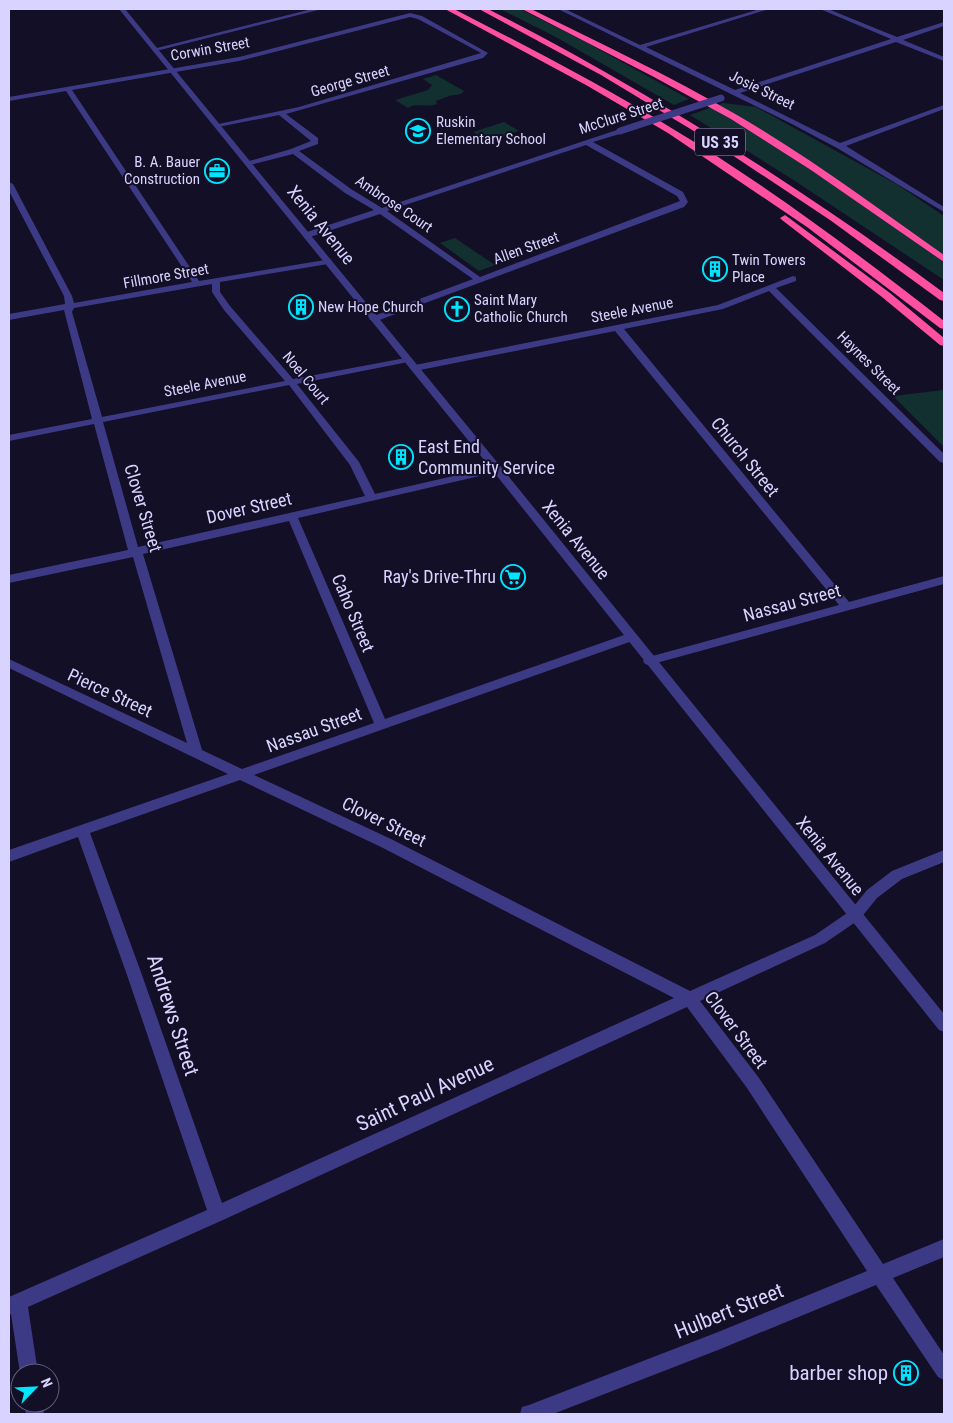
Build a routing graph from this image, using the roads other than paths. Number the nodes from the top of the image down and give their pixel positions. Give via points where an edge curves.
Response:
1 (122, 9) edge
2 (319, 9) edge
3 (450, 9) edge
4 (483, 9) edge
5 (526, 9) edge
6 (560, 9) edge
7 (766, 9) edge
8 (823, 9) edge
9 (414, 15) joint
10 (944, 24) edge
11 (897, 39) junction
12 (640, 47) junction
13 (156, 49) junction
14 (944, 59) edge
15 (172, 69) junction
16 (68, 89) junction
17 (736, 93) junction
18 (9, 99) edge
19 (944, 108) edge
20 (280, 113) junction
21 (218, 125) junction
22 (670, 131) junction
23 (587, 142) junction
24 (840, 146) junction
25 (294, 151) junction
26 (249, 164) junction
27 (9, 184) edge
28 (12, 197) edge
29 (380, 210) junction
30 (944, 210) edge
31 (307, 235) junction
32 (944, 259) edge
33 (328, 261) junction
34 (792, 279) dead end
35 (480, 280) junction
36 (216, 281) junction
37 (198, 284) junction
38 (771, 288) junction
39 (944, 296) edge
40 (70, 307) junction
41 (9, 317) edge
42 (374, 319) junction
43 (944, 326) edge
44 (618, 328) junction
45 (944, 343) edge
46 (411, 364) junction
47 (291, 382) junction
48 (97, 421) junction
49 (9, 438) edge
50 (944, 460) edge
51 (497, 469) junction
52 (371, 498) junction
53 (292, 516) junction
54 (137, 552) junction
55 (9, 579) edge
56 (944, 580) edge
57 (846, 606) junction
58 (631, 637) junction
59 (650, 661) junction
60 (9, 663) edge
61 (381, 725) junction
62 (196, 754) junction
63 (242, 775) junction
64 (83, 831) junction
65 (9, 856) edge
66 (944, 856) edge
67 (855, 915) junction
68 (690, 999) junction
69 (944, 1025) edge
70 (218, 1214) junction
71 (944, 1248) edge
72 (880, 1274) junction
73 (13, 1304) edge
74 (27, 1363) edge
75 (944, 1371) edge
76 (529, 1414) edge

1 - 13 street, Xenia Avenue
2 - 13 street
3 - 22 highway, US 35 via 593,85
4 - 39 highway, US 35 via 652,100 737,152
5 - 32 highway via 653,72 734,117 828,177
6 - 12 street, Josie Street
7 - 12 street
8 - 11 street
9 - 15 street, Corwin Street via 256,55
9 - 20 street, George Street via 485,53 435,71
10 - 11 street, McClure Street
11 - 14 street
11 - 17 street, McClure Street
12 - 17 street, Josie Street
13 - 15 street, Xenia Avenue
15 - 16 street, Corwin Street
15 - 21 street, Xenia Avenue
16 - 18 street, Corwin Street
16 - 37 street
17 - 23 street, McClure Street, bridge
17 - 24 street, Josie Street
19 - 24 street
20 - 21 street, George Street
20 - 25 street via 315,139 313,144
21 - 26 street, Xenia Avenue
22 - 43 highway, US 35 via 798,215
22 - 45 highway via 886,294
23 - 29 street, McClure Street
23 - 35 street, Allen Street via 680,194 684,199 681,205
24 - 30 street, Josie Street
25 - 26 street
25 - 29 street, Ambrose Court
26 - 31 street, Xenia Avenue
27 - 28 street, Clover Street
28 - 40 street, Clover Street via 68,296
29 - 31 street, McClure Street
29 - 35 street, Ambrose Court
31 - 33 street, Xenia Avenue
33 - 36 street, Fillmore Street
33 - 42 street, Xenia Avenue
34 - 38 street, Steele Avenue
35 - 42 street, Allen Street
36 - 37 street, Fillmore Street
36 - 47 street, Noel Court via 216,292 227,308
37 - 40 street, Fillmore Street
38 - 44 street, Steele Avenue via 720,307
38 - 50 street, Haynes Street
40 - 41 street, Fillmore Street
40 - 48 street, Clover Street via 68,312
42 - 46 street, Xenia Avenue
44 - 46 street, Steele Avenue
44 - 57 street, Church Street
46 - 47 street, Steele Avenue
46 - 51 street, Xenia Avenue
47 - 48 street, Steele Avenue
47 - 52 street, Noel Court via 356,464
48 - 49 street, Steele Avenue
48 - 54 street, Clover Street
51 - 52 street, Dover Street
51 - 58 street, Xenia Avenue
52 - 53 street, Dover Street
53 - 54 street, Dover Street
53 - 61 street, Caho Street
54 - 55 street, Dover Street
54 - 62 street, Clover Street
56 - 57 street, Nassau Street
57 - 59 street, Nassau Street
58 - 59 street, Xenia Avenue
58 - 61 street, Nassau Street
59 - 67 street, Xenia Avenue
60 - 62 street, Pierce Street
61 - 63 street, Nassau Street
62 - 63 street, Clover Street
63 - 64 street, Nassau Street
63 - 68 street, Clover Street via 429,865
64 - 65 street, Nassau Street
64 - 70 street, Andrews Street
66 - 67 street, Saint Paul Avenue via 897,875 872,894
67 - 68 street, Saint Paul Avenue via 820,939
67 - 69 street, Xenia Avenue
68 - 70 street, Saint Paul Avenue
68 - 72 street, Clover Street via 752,1083
70 - 73 street, Saint Paul Avenue
71 - 72 street, Hulbert Street
72 - 75 street, Clover Street
72 - 76 street, Hulbert Street
73 - 74 street

